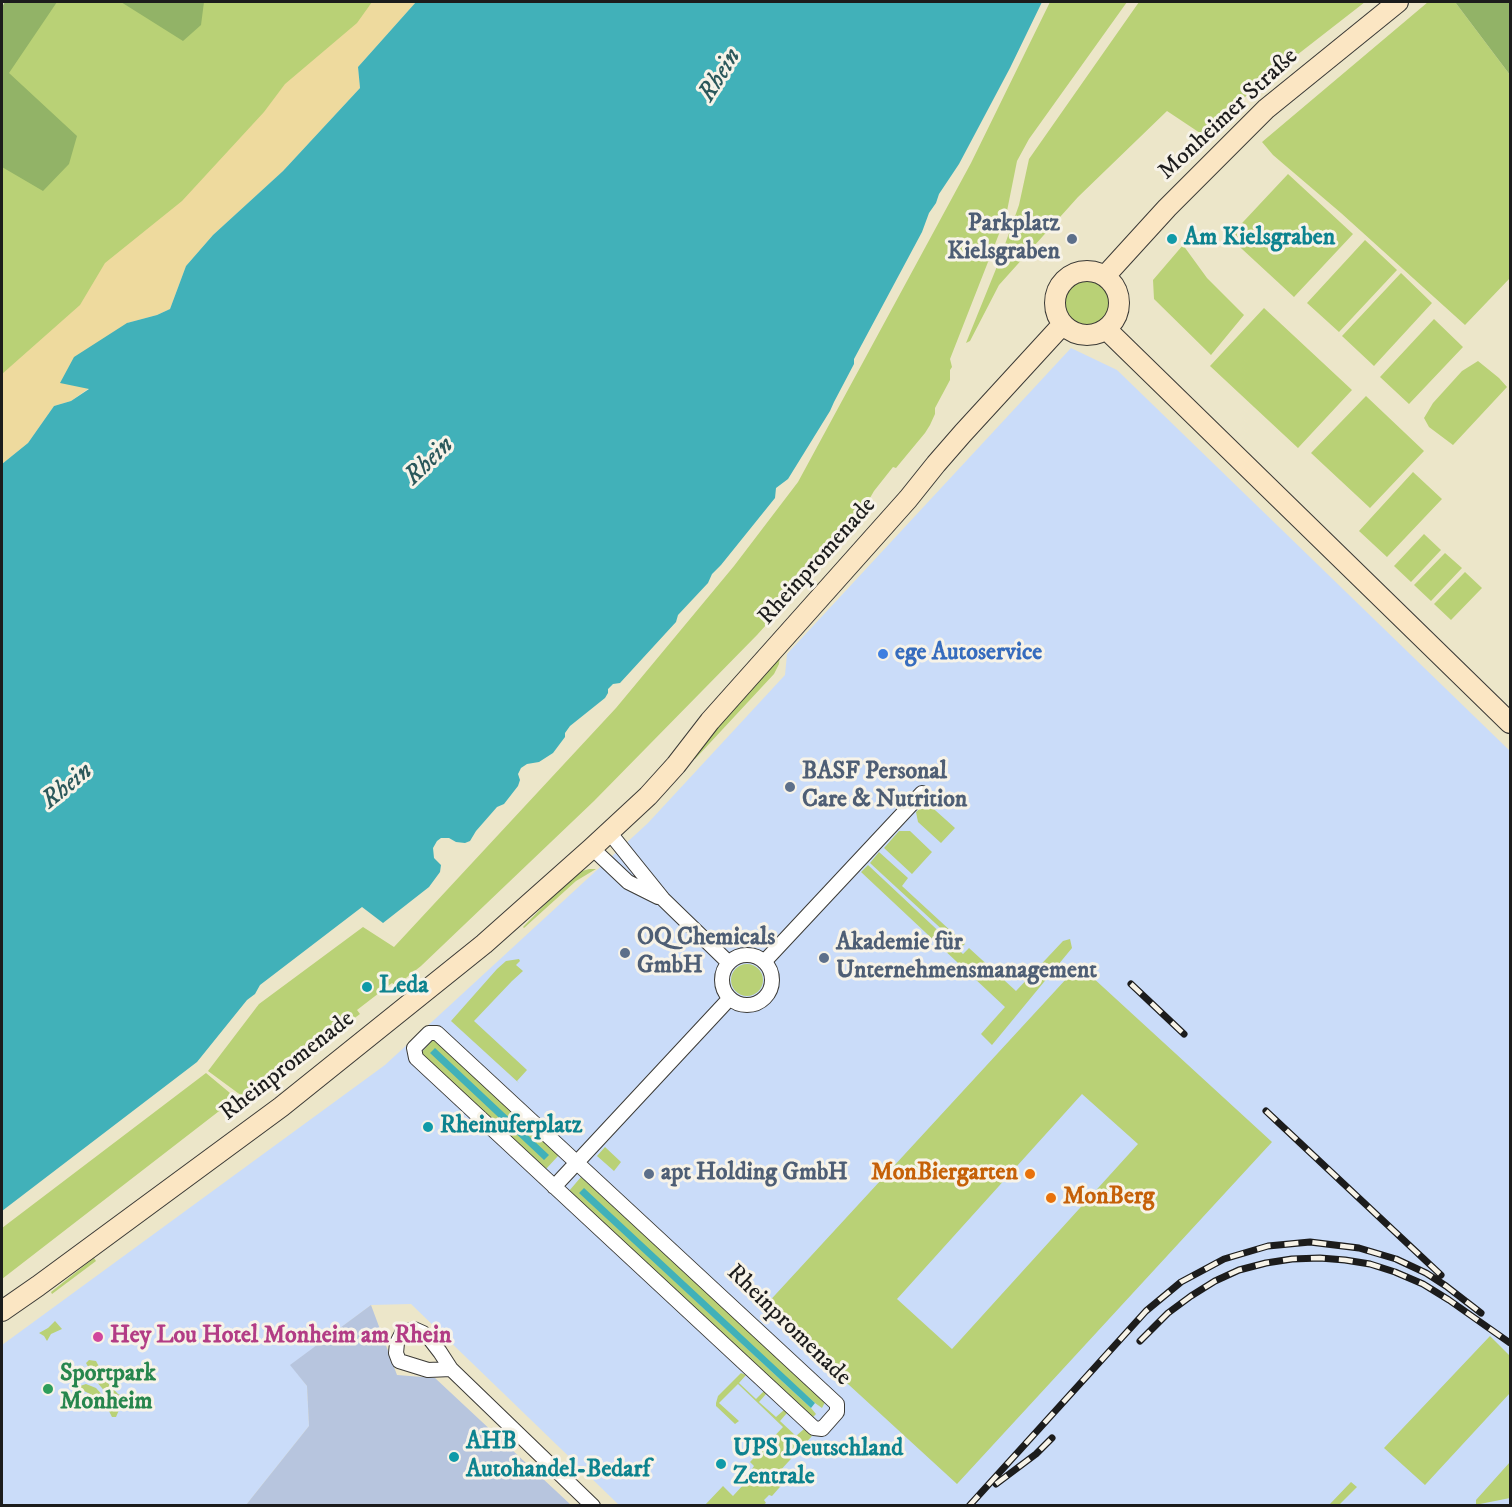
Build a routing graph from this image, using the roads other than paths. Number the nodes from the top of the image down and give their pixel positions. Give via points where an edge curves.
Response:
1 (1398, 2) edge
2 (1105, 276) junction
3 (1063, 324) junction
4 (1106, 329) junction
5 (1510, 723) edge
6 (922, 793) dead end
7 (609, 832) junction
8 (592, 848) junction
9 (663, 899) junction
10 (764, 962) junction
11 (729, 963) junction
12 (730, 998) junction
13 (577, 1162) junction
14 (554, 1187) junction
15 (2, 1311) edge
16 (451, 1369) dead end
17 (593, 1506) edge

1 - 2 street, Monheimer Straße via 1266,109
2 - 3 street via 1085,270 1066,278 1059,287 1055,306
2 - 4 street via 1118,296 1114,320
3 - 4 street via 1084,335
3 - 7 street, Rheinpromenade via 710,721 676,765
4 - 5 street
6 - 10 street
7 - 8 street, Rheinpromenade
7 - 9 street
8 - 9 street via 628,882
8 - 15 street, Rheinpromenade via 484,944 281,1107
9 - 11 street
10 - 11 street via 750,955
10 - 12 street via 772,981 766,996 753,1004
11 - 12 street via 723,984
12 - 13 street
13 - 14 street
13 - 14 street, Rheinpromenade via 437,1034 429,1033 414,1048 416,1058
13 - 14 street, Rheinpromenade via 837,1404 837,1412 822,1429 814,1428
16 - 17 street

